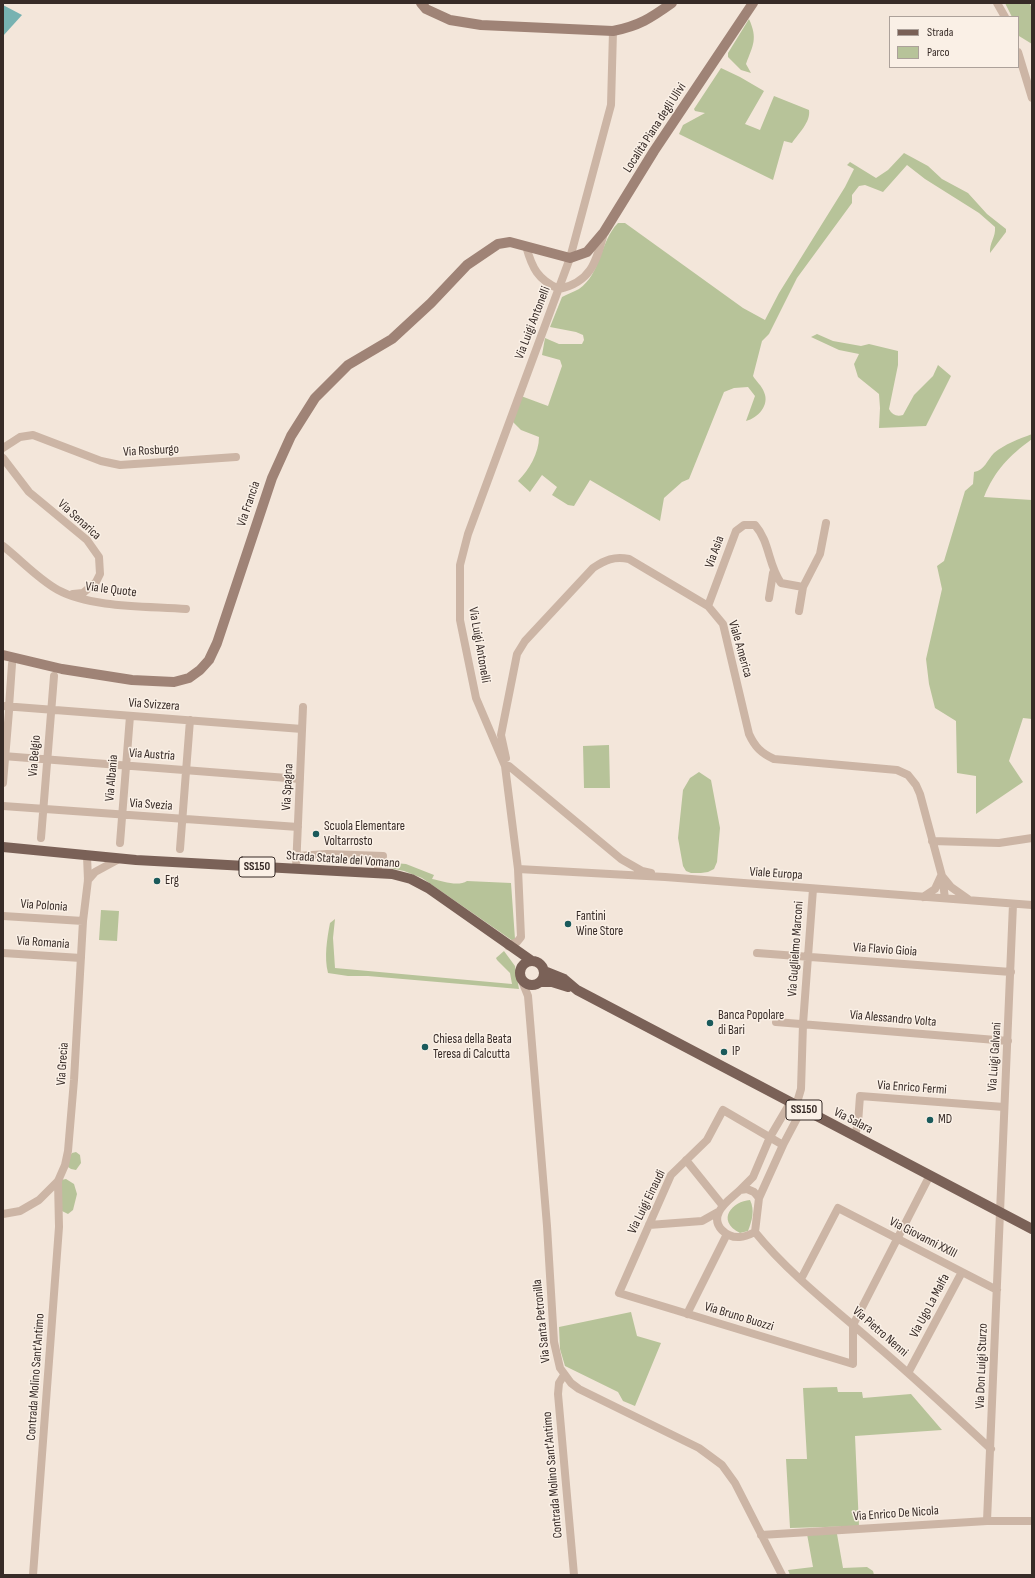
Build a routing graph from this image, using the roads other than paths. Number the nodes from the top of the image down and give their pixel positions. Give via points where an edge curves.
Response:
1 (421, 3) edge
2 (672, 3) edge
3 (753, 3) edge
4 (997, 3) edge
5 (1004, 16) edge
6 (613, 31) junction
7 (1019, 55) edge
8 (1032, 98) edge
9 (604, 232) junction
10 (526, 246) junction
11 (570, 258) junction
12 (559, 289) junction
13 (3, 448) edge
14 (236, 457) dead end
15 (3, 458) edge
16 (826, 523) dead end
17 (3, 546) edge
18 (774, 573) junction
19 (803, 586) junction
20 (69, 595) junction
21 (769, 598) dead end
22 (708, 606) junction
23 (186, 609) dead end
24 (799, 611) dead end
25 (3, 655) edge
26 (12, 664) dead end
27 (54, 676) dead end
28 (303, 707) dead end
29 (7, 708) edge
30 (51, 709) junction
31 (130, 716) junction
32 (190, 720) junction
33 (302, 729) junction
34 (4, 756) edge
35 (47, 760) junction
36 (125, 766) junction
37 (507, 766) junction
38 (186, 770) junction
39 (300, 779) junction
40 (3, 783) edge
41 (3, 806) edge
42 (42, 809) junction
43 (121, 815) junction
44 (182, 819) junction
45 (298, 827) junction
46 (41, 838) dead end
47 (1032, 838) edge
48 (932, 841) junction
49 (120, 843) dead end
50 (3, 847) edge
51 (180, 849) dead end
52 (87, 856) junction
53 (297, 856) junction
54 (99, 857) junction
55 (119, 859) junction
56 (296, 869) junction
57 (518, 869) junction
58 (95, 872) junction
59 (378, 873) junction
60 (942, 876) junction
61 (665, 877) junction
62 (88, 880) junction
63 (813, 889) junction
64 (922, 897) junction
65 (945, 898) junction
66 (971, 900) junction
67 (1013, 904) junction
68 (1032, 905) edge
69 (3, 916) edge
70 (84, 921) junction
71 (512, 948) junction
72 (3, 953) edge
73 (758, 953) dead end
74 (808, 956) junction
75 (81, 958) junction
76 (532, 961) junction
77 (522, 967) junction
78 (544, 971) junction
79 (1011, 972) junction
80 (522, 981) junction
81 (537, 984) junction
82 (577, 990) junction
83 (528, 996) junction
84 (776, 1022) dead end
85 (803, 1024) junction
86 (1008, 1041) junction
87 (796, 1106) junction
88 (1004, 1107) junction
89 (855, 1136) junction
90 (770, 1138) junction
91 (783, 1145) junction
92 (686, 1160) junction
93 (930, 1175) junction
94 (58, 1181) junction
95 (740, 1190) junction
96 (759, 1198) junction
97 (721, 1209) junction
98 (1000, 1212) junction
99 (3, 1214) edge
100 (649, 1225) junction
101 (1032, 1229) edge
102 (755, 1232) junction
103 (727, 1234) junction
104 (898, 1238) junction
105 (962, 1272) junction
106 (801, 1279) junction
107 (997, 1290) junction
108 (619, 1293) joint
109 (687, 1314) junction
110 (853, 1325) junction
111 (908, 1373) junction
112 (564, 1375) junction
113 (991, 1449) junction
114 (987, 1521) junction
115 (1032, 1521) edge
116 (762, 1535) junction
117 (33, 1575) edge
118 (574, 1575) edge
119 (782, 1575) edge

1 - 6 main road via 426,9 450,20 480,25
2 - 6 main road via 651,18 632,27
3 - 9 main road, Località Piana degli Ulivi via 654,151
4 - 5 street
6 - 11 street via 611,105
7 - 8 street
9 - 11 main road, Località Piana degli Ulivi via 587,252
9 - 12 street via 598,253 585,277 578,283
10 - 11 main road
10 - 12 street via 536,272 545,283
10 - 25 main road, Via Francia via 510,242 498,244 468,265 392,339 348,365 315,398 291,436 272,478 217,643 209,660 200,670 189,678 174,682 132,680 62,669
11 - 12 street, Via Luigi Antonelli
12 - 37 street, Via Luigi Antonelli via 473,522 460,565 460,620 476,698
13 - 14 street, Via Rosburgo via 20,437 33,435 101,461 120,465
15 - 20 street, Via Senarica via 29,492 87,540 99,557 100,574 96,582 83,593
16 - 19 street via 820,554
17 - 20 street, Via le Quote via 49,583
18 - 19 street via 781,583
18 - 21 street, Via Asia
18 - 22 street, Via Asia via 763,534 755,526 744,524 736,531
19 - 24 street
20 - 23 street, Via le Quote via 92,602
22 - 37 street, Viale America via 629,559 607,559 593,568 525,641 517,654 501,734
22 - 48 street, Viale America via 723,624 749,734 754,745 774,759 902,772 916,785
26 - 29 street
27 - 30 street, Via Belgio
28 - 33 street, Via Spagna
29 - 30 street, Via Svizzera
29 - 34 street
30 - 31 street, Via Svizzera
30 - 35 street, Via Belgio
31 - 32 street, Via Svizzera
31 - 36 street, Via Albania
32 - 33 street, Via Svizzera
32 - 38 street
33 - 39 street, Via Spagna
34 - 35 street, Via Austria
34 - 40 street
35 - 36 street, Via Austria
35 - 42 street, Via Belgio
36 - 38 street, Via Austria
36 - 43 street, Via Albania
37 - 57 street, Via Luigi Antonelli
37 - 61 street via 621,860 642,871
38 - 39 street, Via Austria
38 - 44 street
39 - 45 street, Via Spagna
41 - 42 street, Via Svezia
42 - 43 street, Via Svezia
42 - 46 street, Via Belgio
43 - 44 street, Via Svezia
43 - 49 street, Via Albania
44 - 45 street, Via Svezia
44 - 51 street
45 - 53 street, Via Spagna
47 - 48 street via 999,843
48 - 60 street, Viale America
50 - 52 main road, Strada Statale del Vomano / SS150
52 - 54 main road, Strada Statale del Vomano / SS150
52 - 62 street, Via Grecia
53 - 56 street, Via Spagna
53 - 59 street via 381,856
54 - 55 main road, Strada Statale del Vomano / SS150
54 - 58 street
55 - 56 main road, Strada Statale del Vomano / SS150
55 - 58 street
56 - 59 main road, Strada Statale del Vomano / SS150
57 - 61 street, Viale Europa
57 - 71 street, Via Luigi Antonelli via 521,937
58 - 62 street
59 - 71 main road, Strada Statale del Vomano / SS150 via 403,877 428,888
60 - 64 street via 935,889
60 - 65 street, Viale America
60 - 66 street via 951,887
61 - 63 street, Viale Europa
62 - 70 street, Via Grecia
63 - 64 street, Viale Europa
63 - 74 street, Via Guglielmo Marconi
64 - 65 street, Viale Europa
65 - 66 street, Viale Europa
66 - 67 street, Viale Europa
67 - 68 street, Viale Europa
67 - 79 street, Via Luigi Galvani
69 - 70 street, Via Polonia
70 - 75 street, Via Grecia
71 - 76 main road, Strada Statale del Vomano / SS150
71 - 77 main road
72 - 75 street, Via Romania
73 - 74 street, Via Flavio Gioia
74 - 79 street, Via Flavio Gioia
74 - 85 street, Via Guglielmo Marconi
75 - 94 street, Via Grecia via 68,1151
76 - 77 main road
76 - 78 main road via 539,964
77 - 80 main road
78 - 81 main road
78 - 82 main road, Via Salara / SS150 via 564,979
79 - 86 street, Via Luigi Galvani
80 - 81 main road
80 - 83 street, Via Santa Petronilla
81 - 82 main road, Via Salara / SS150 via 552,982
81 - 83 street
82 - 87 main road, Via Salara / SS150
83 - 112 street, Via Santa Petronilla via 554,1342 556,1356
84 - 85 street, Via Alessandro Volta
85 - 86 street, Via Alessandro Volta
85 - 87 street, Via Guglielmo Marconi via 801,1089
86 - 88 street, Via Luigi Galvani
87 - 89 main road, Via Salara / SS150
87 - 90 street
87 - 91 street
88 - 89 street, Via Enrico Fermi via 860,1096
88 - 98 street, Via Luigi Galvani
89 - 93 main road, Via Salara / SS150
90 - 91 street
90 - 92 street, Via Luigi Einaudi via 723,1110 707,1140
90 - 95 street via 753,1177
91 - 96 street
92 - 97 street
92 - 100 street, Via Luigi Einaudi via 671,1175
93 - 98 main road, Via Salara / SS150
93 - 104 street
94 - 99 street, Via Grecia via 31,1206
94 - 117 street, Contrada Molino Sant'Antimo via 59,1228
95 - 96 street via 754,1192
95 - 97 street
96 - 102 street
97 - 100 street via 702,1221
97 - 103 street via 717,1219 718,1225
98 - 101 main road, Via Salara / SS150
98 - 107 street, Via Don Luigi Sturzo
100 - 108 street, Via Luigi Einaudi
102 - 103 street via 742,1237
102 - 106 street, Via Pietro Nenni
103 - 109 street
104 - 105 street, Via Giovanni XXIII
104 - 106 street, Via Giovanni XXIII via 838,1208
104 - 110 street
105 - 107 street, Via Giovanni XXIII
105 - 111 street, Via Ugo La Malfa
106 - 110 street, Via Pietro Nenni
107 - 113 street, Via Don Luigi Sturzo
108 - 109 street, Via Bruno Buozzi
109 - 110 street, Via Bruno Buozzi via 853,1364
110 - 111 street, Via Pietro Nenni
111 - 113 street, Via Pietro Nenni
112 - 116 street, Via Santa Petronilla via 579,1389 712,1456 729,1473
112 - 118 street, Contrada Molino Sant'Antimo via 559,1384 558,1394
113 - 114 street, Via Don Luigi Sturzo
114 - 115 street, Via Enrico De Nicola
114 - 116 street, Via Enrico De Nicola
116 - 119 street, Via Santa Petronilla

